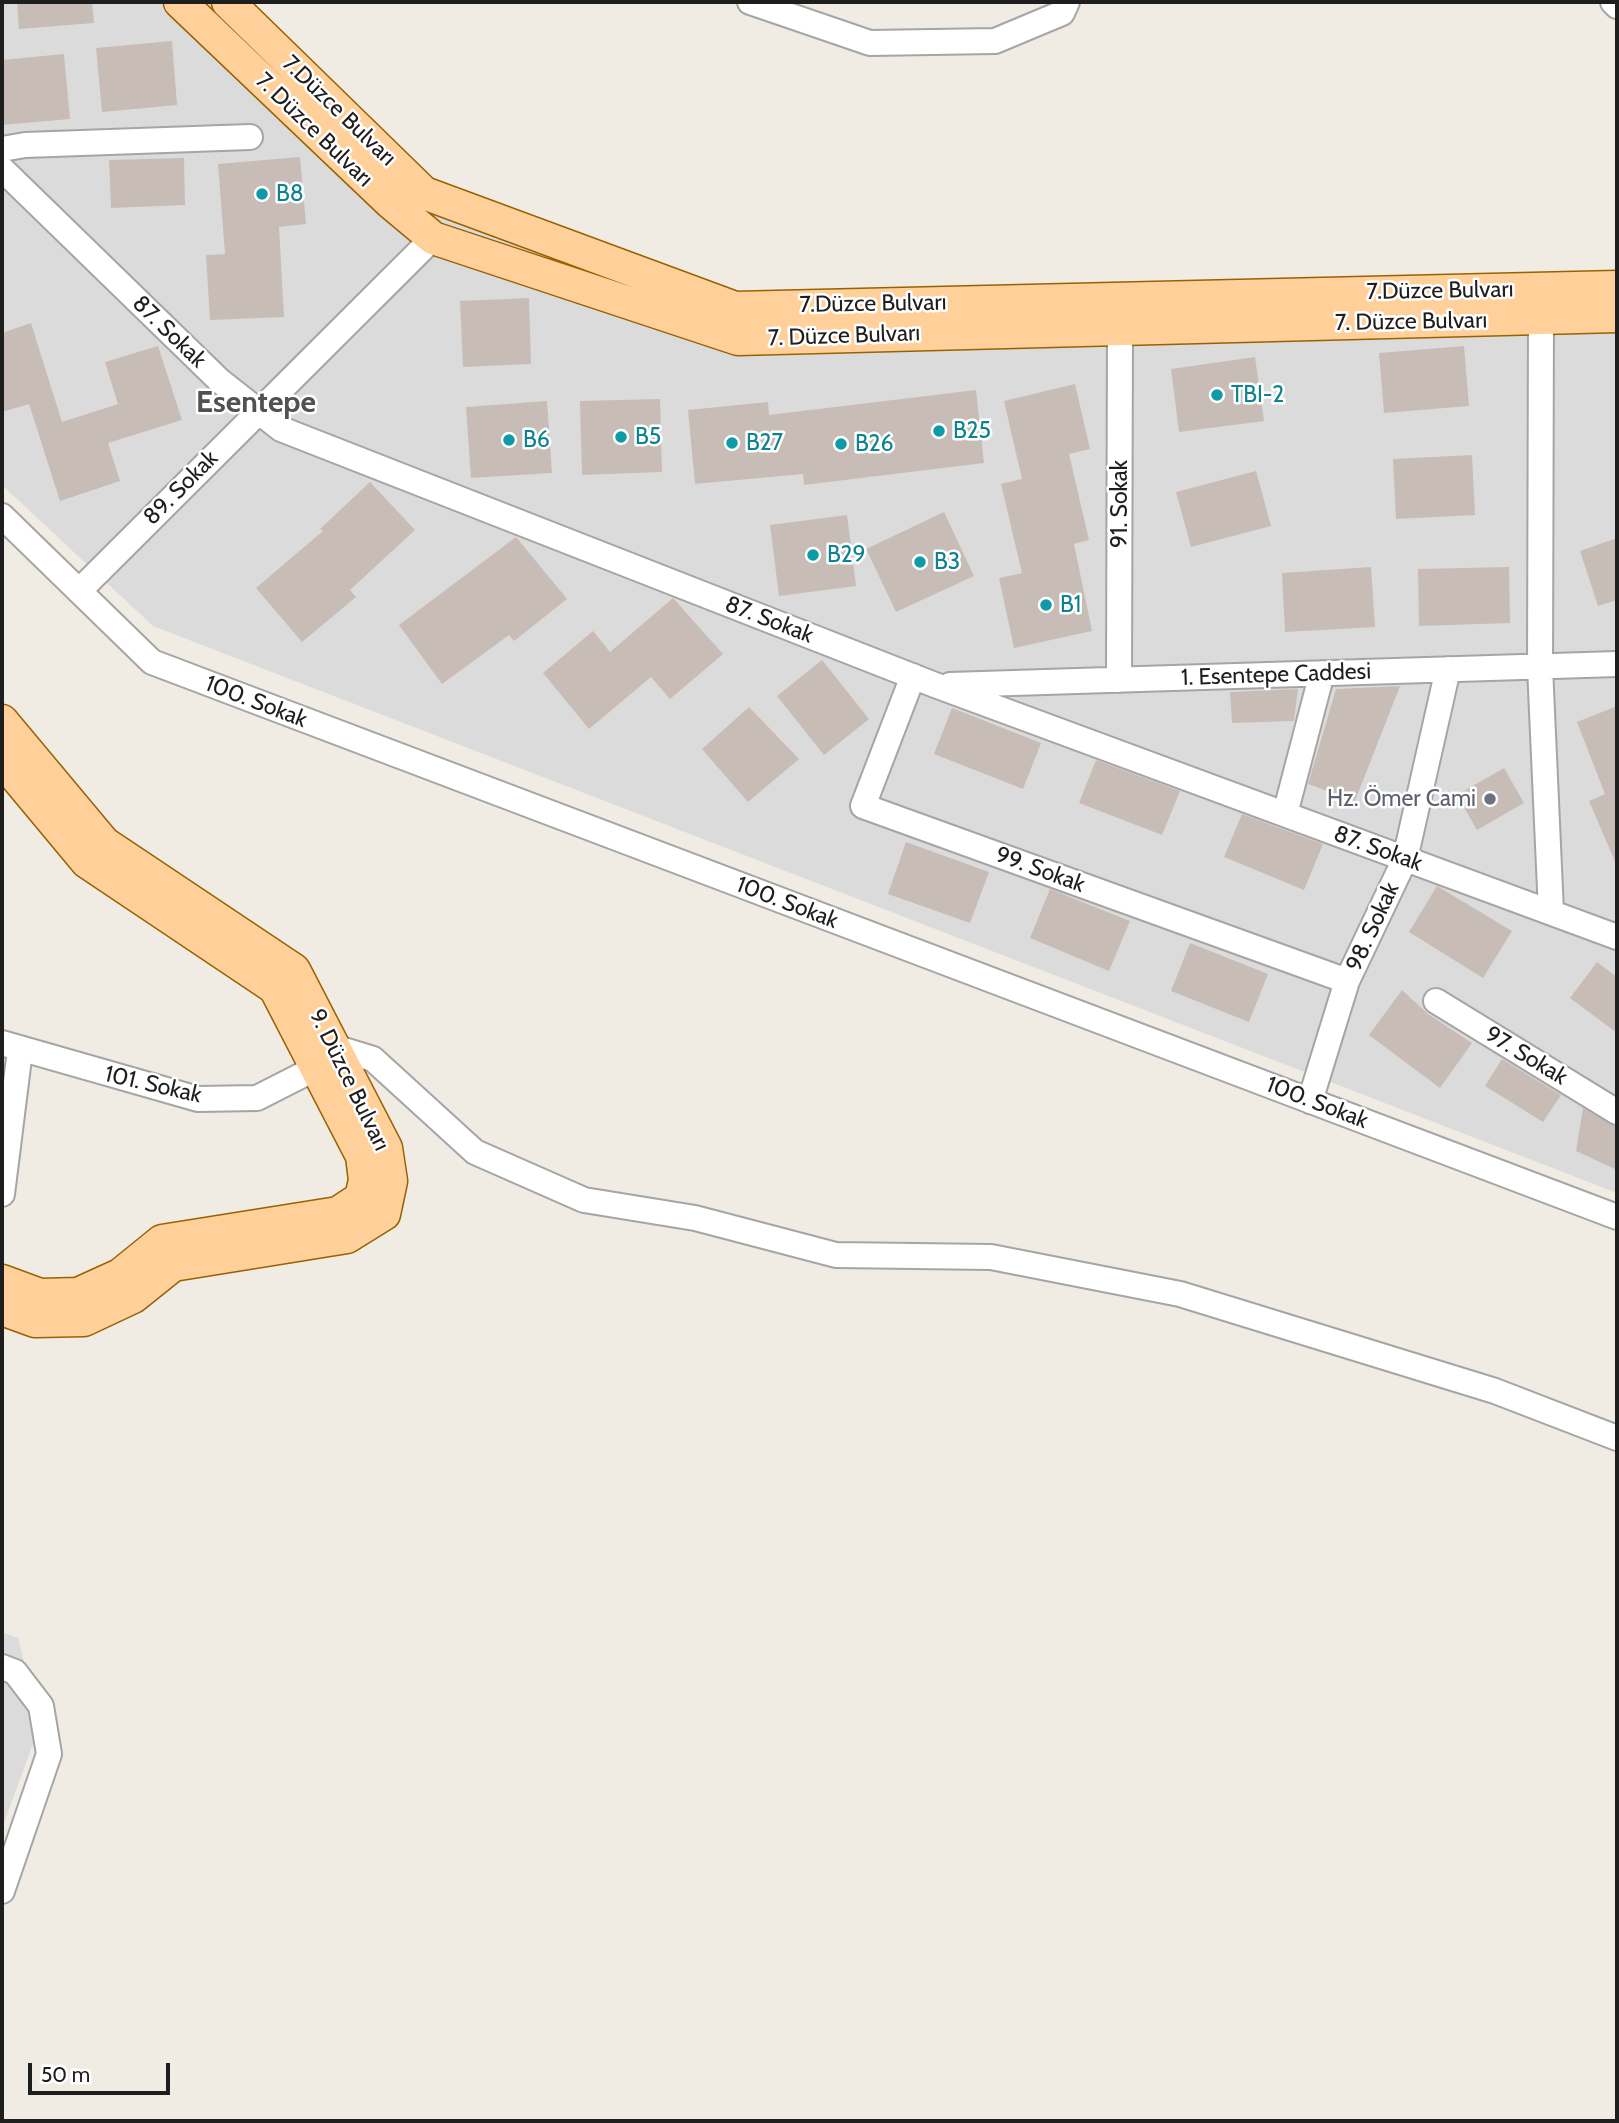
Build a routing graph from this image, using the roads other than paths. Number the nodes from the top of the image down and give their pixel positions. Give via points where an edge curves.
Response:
1 (180, 2) edge
2 (228, 2) edge
3 (750, 2) edge
4 (1067, 2) edge
5 (1613, 2) edge
6 (1617, 6) edge
7 (250, 137) dead end
8 (2, 149) edge
9 (2, 169) edge
10 (433, 238) junction
11 (1617, 287) edge
12 (1617, 316) edge
13 (1541, 318) junction
14 (1120, 329) junction
15 (257, 411) junction
16 (2, 516) edge
17 (79, 591) junction
18 (1617, 664) edge
19 (1540, 667) junction
20 (1448, 669) junction
21 (1322, 673) junction
22 (1119, 680) junction
23 (924, 681) junction
24 (2, 720) edge
25 (2, 760) edge
26 (1285, 814) junction
27 (1405, 859) junction
28 (1551, 912) junction
29 (1617, 937) edge
30 (1348, 981) junction
31 (1436, 1001) dead end
32 (11, 1047) edge
33 (325, 1057) junction
34 (1310, 1101) junction
35 (1617, 1112) edge
36 (2, 1194) edge
37 (1617, 1217) edge
38 (2, 1282) edge
39 (2, 1309) edge
40 (1617, 1438) edge
41 (2, 1667) edge
42 (2, 1891) edge

1 - 10 main road, 7. Düzce Bulvarı
2 - 11 main road, 7.Düzce Bulvarı via 424,193 735,308
3 - 4 street via 870,43 995,41 1062,13
5 - 6 street
7 - 8 street
9 - 15 street, 87. Sokak via 220,381
10 - 14 main road, 7. Düzce Bulvarı via 738,339
10 - 15 street, 89. Sokak
12 - 13 main road, 7. Düzce Bulvarı
13 - 14 main road, 7. Düzce Bulvarı
13 - 19 street
14 - 22 street, 91. Sokak
15 - 17 street, 89. Sokak
15 - 23 street, 87. Sokak via 281,429
16 - 17 street, 100. Sokak
17 - 34 street, 100. Sokak via 152,662
18 - 19 street, 1. Esentepe Caddesi
19 - 20 street, 1. Esentepe Caddesi
19 - 28 street
20 - 21 street, 1. Esentepe Caddesi
20 - 27 street, 98. Sokak
21 - 22 street, 1. Esentepe Caddesi
21 - 26 street
22 - 23 street, 1. Esentepe Caddesi
23 - 26 street, 87. Sokak
23 - 30 street, 99. Sokak via 863,806
24 - 33 main road, 9. Düzce Bulvarı via 104,843 294,970
25 - 33 main road, 9. Düzce Bulvarı via 87,862 275,988
26 - 27 street, 87. Sokak
27 - 28 street, 87. Sokak
27 - 30 street, 98. Sokak
28 - 29 street, 87. Sokak
30 - 34 street, 98. Sokak
31 - 35 street, 97. Sokak
32 - 33 street, 101. Sokak via 198,1099 257,1098
32 - 36 street
33 - 38 main road, 9. Düzce Bulvarı via 362,1156 362,1198 338,1213 162,1241 120,1275 78,1294 40,1295
33 - 39 main road, 9. Düzce Bulvarı via 386,1148 391,1181 384,1214 347,1237 173,1265 134,1297 84,1320 35,1321
33 - 40 street via 373,1059 475,1152 584,1200 695,1218 836,1255 991,1257 1180,1293 1494,1391
34 - 37 street, 100. Sokak
41 - 42 street via 15,1672 41,1706 49,1754

